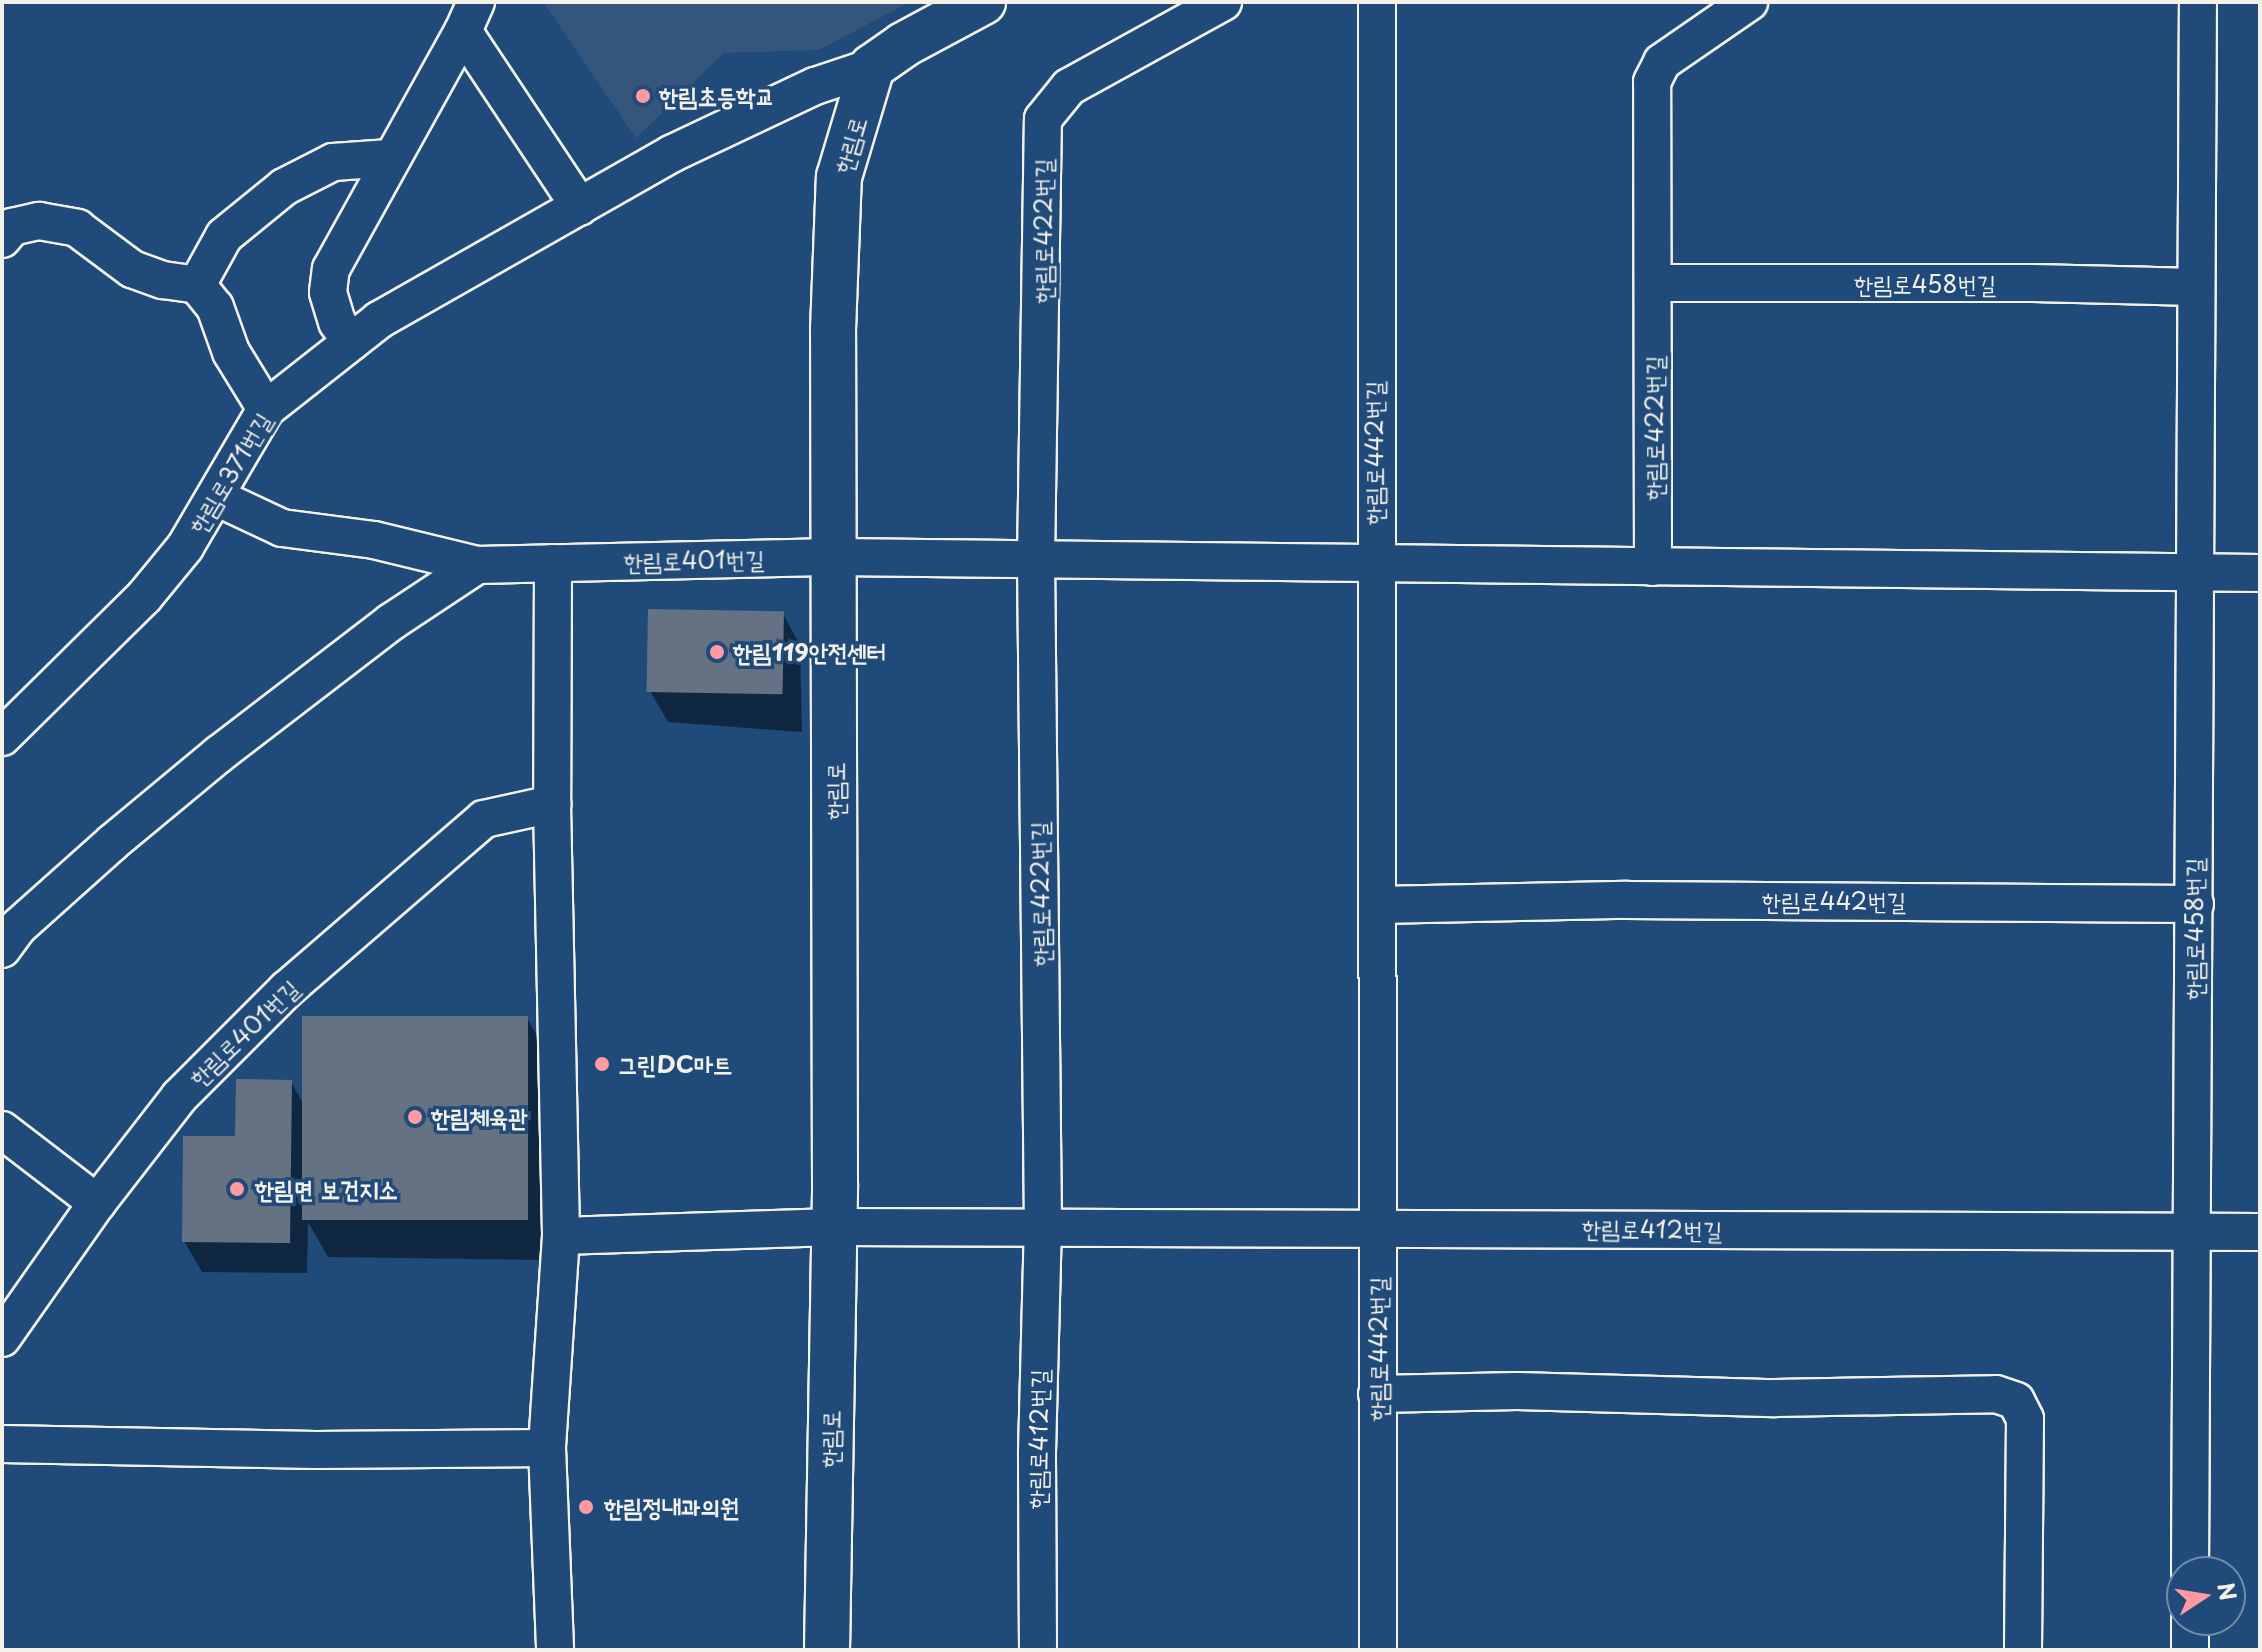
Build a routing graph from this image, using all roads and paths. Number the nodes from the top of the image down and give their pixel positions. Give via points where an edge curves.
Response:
1 (983, 2) edge
2 (1223, 2) edge
3 (1377, 2) edge
4 (1749, 2) edge
5 (2198, 2) edge
6 (470, 16) edge
7 (872, 67) junction
8 (390, 158) junction
9 (580, 207) junction
10 (2, 239) edge
11 (1655, 283) junction
12 (197, 285) junction
13 (2194, 287) junction
14 (351, 342) junction
15 (266, 409) junction
16 (216, 497) junction
17 (835, 557) junction
18 (1036, 560) junction
19 (553, 563) junction
20 (1375, 563) junction
21 (477, 565) junction
22 (1653, 567) junction
23 (2194, 572) junction
24 (2260, 573) edge
25 (2, 737) edge
26 (552, 804) junction
27 (2195, 904) junction
28 (1378, 905) junction
29 (2, 949) edge
30 (2, 1130) edge
31 (97, 1203) junction
32 (1378, 1226) junction
33 (834, 1227) junction
34 (1043, 1227) junction
35 (2192, 1232) junction
36 (2260, 1232) edge
37 (561, 1236) junction
38 (2, 1338) edge
39 (1377, 1394) junction
40 (2, 1444) edge
41 (547, 1448) junction
42 (2190, 1556) edge
43 (555, 1650) edge
44 (827, 1650) edge
45 (1038, 1650) edge
46 (1378, 1650) edge
47 (2023, 1650) edge

1 - 7 street
2 - 18 street, 한림로422번길 via 1069,87 1043,119
3 - 20 street, 한림로442번길
4 - 11 street, 한림로422번길 via 1662,62 1652,82
5 - 13 street, 한림로458번길
6 - 8 street
6 - 9 street
7 - 9 street, 한림로371번길 via 815,86 671,154
7 - 17 street, 한림로 via 839,177
8 - 12 street via 333,162 284,187 224,236
8 - 14 street via 331,269 328,292 337,322
9 - 14 street, 한림로371번길 via 379,320
10 - 12 street via 12,227 39,221 77,228 132,269
11 - 13 street, 한림로458번길
11 - 22 street, 한림로422번길
12 - 15 street via 215,307 231,352
13 - 23 street, 한림로458번길
14 - 15 street, 한림로371번길
15 - 16 street, 한림로371번길
16 - 21 street, 한림로401번길 via 282,528 374,540
16 - 25 street, 한림로371번길 via 185,547 144,597
17 - 18 street
17 - 19 street, 한림로401번길
17 - 33 street, 한림로
18 - 20 street
18 - 34 street, 한림로422번길
19 - 21 street, 한림로401번길
19 - 26 street
20 - 22 street
20 - 28 street, 한림로442번길
21 - 29 street via 391,622 219,754 18,927
22 - 23 street
23 - 24 street
23 - 27 street, 한림로458번길
26 - 31 street, 한림로401번길 via 484,819 287,989 180,1096
26 - 37 street
27 - 28 street, 한림로442번길 via 1627,900
27 - 35 street, 한림로458번길
28 - 32 street, 한림로442번길
30 - 31 street
31 - 38 street, 한림로401번길
32 - 34 street, 한림로412번길
32 - 35 street, 한림로412번길
32 - 39 street, 한림로442번길
33 - 34 street, 한림로412번길
33 - 37 street, 한림로412번길
33 - 44 street, 한림로
34 - 45 street, 한림로412번길
35 - 36 street, 한림로412번길
35 - 42 street, 한림로458번길
37 - 41 street
39 - 46 street, 한림로442번길
39 - 47 street via 1996,1394 2016,1401 2025,1419
40 - 41 street
41 - 43 street

